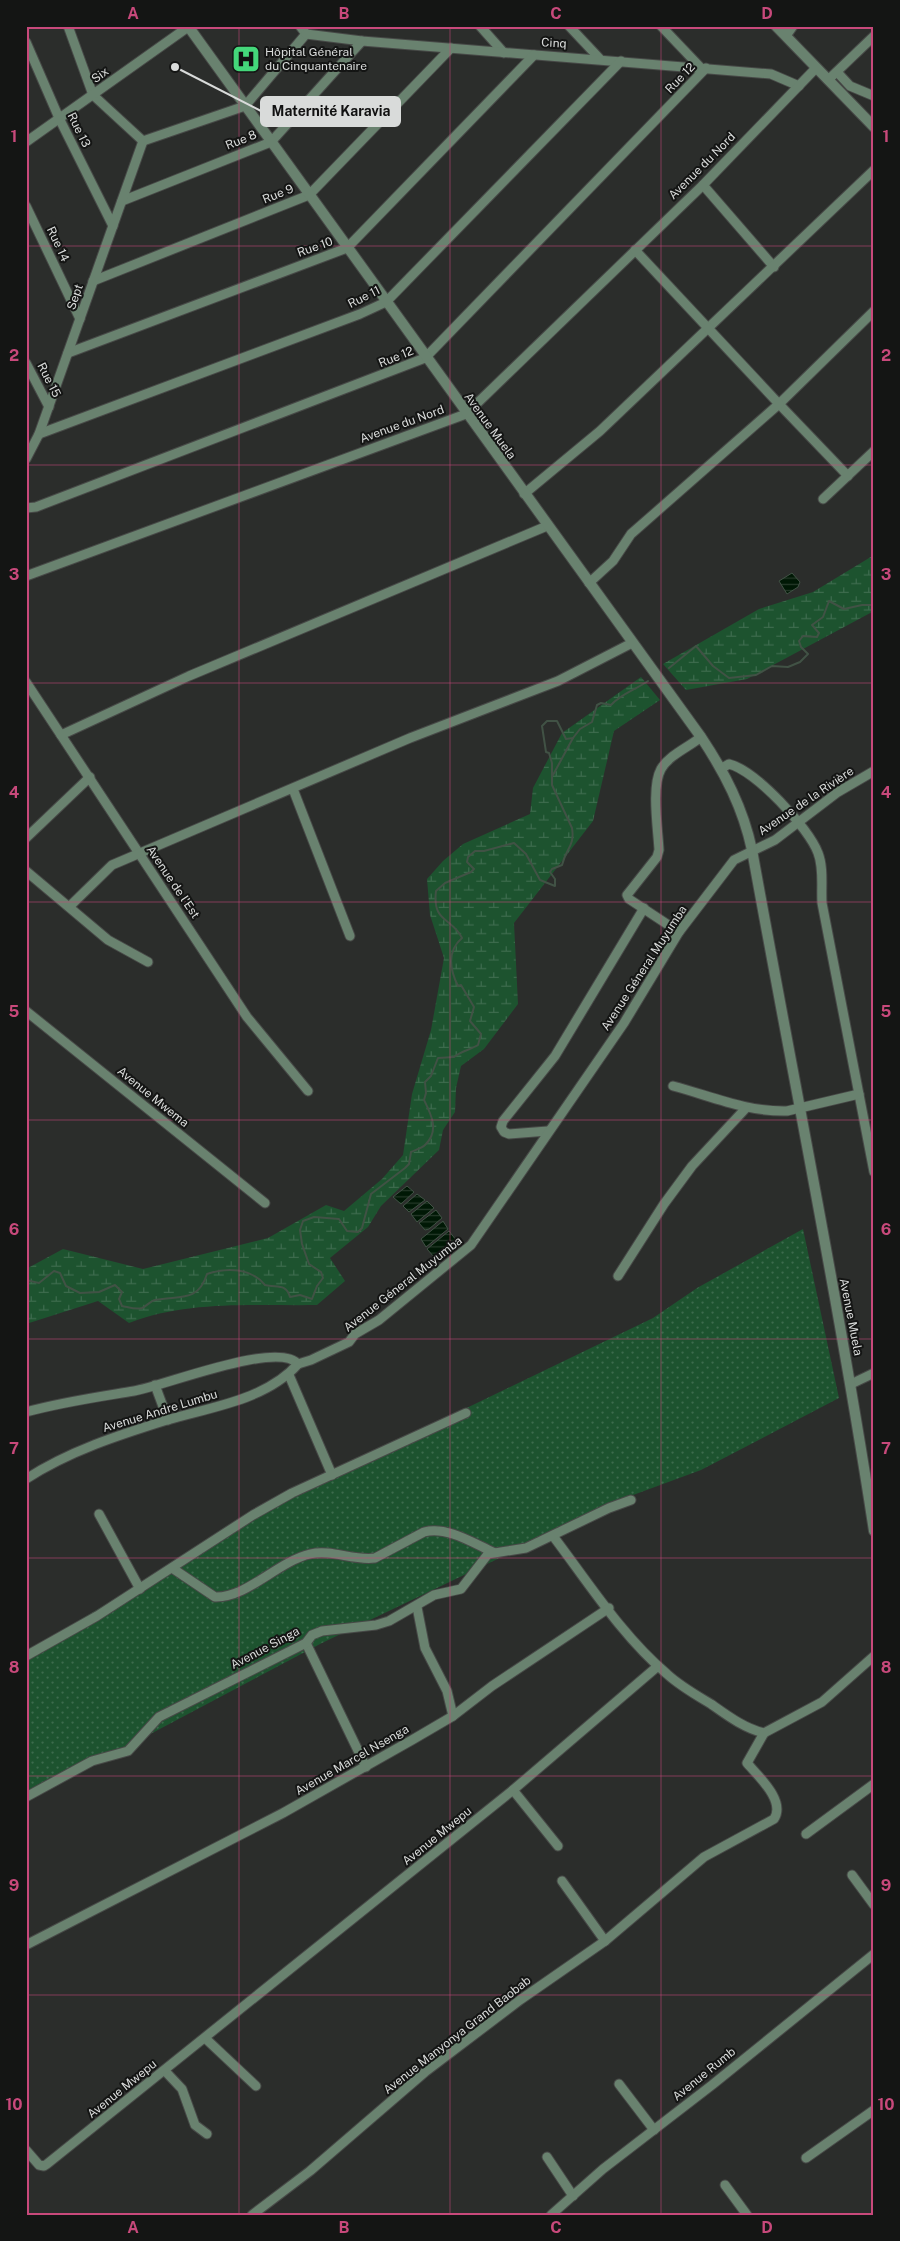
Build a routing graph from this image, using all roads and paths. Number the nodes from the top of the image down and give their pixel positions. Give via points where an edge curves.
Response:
1 (68, 26) edge
2 (480, 26) edge
3 (569, 26) edge
4 (661, 26) edge
5 (776, 26) edge
6 (793, 26) edge
7 (188, 27) edge
8 (303, 30) edge
9 (786, 36) junction
10 (874, 36) edge
11 (362, 41) junction
12 (26, 42) edge
13 (451, 48) junction
14 (504, 53) junction
15 (534, 55) junction
16 (600, 59) junction
17 (621, 61) junction
18 (703, 68) junction
19 (816, 68) junction
20 (836, 72) junction
21 (828, 80) junction
22 (799, 86) junction
23 (93, 95) junction
24 (874, 96) edge
25 (245, 106) junction
26 (59, 118) junction
27 (874, 127) edge
28 (143, 141) junction
29 (26, 142) edge
30 (271, 142) junction
31 (874, 170) edge
32 (703, 185) junction
33 (309, 195) junction
34 (122, 201) junction
35 (26, 206) edge
36 (112, 226) junction
37 (347, 248) junction
38 (635, 250) junction
39 (774, 267) junction
40 (93, 281) junction
41 (386, 302) junction
42 (874, 311) edge
43 (80, 319) junction
44 (708, 329) junction
45 (68, 352) junction
46 (425, 358) junction
47 (26, 363) edge
48 (778, 404) junction
49 (49, 408) junction
50 (466, 414) junction
51 (39, 434) junction
52 (874, 451) edge
53 (26, 459) edge
54 (848, 476) junction
55 (524, 494) junction
56 (823, 499) dead end
57 (26, 508) edge
58 (548, 526) junction
59 (26, 576) edge
60 (589, 583) junction
61 (632, 643) junction
62 (26, 682) edge
63 (61, 735) junction
64 (701, 738) junction
65 (722, 768) junction
66 (874, 771) edge
67 (90, 777) junction
68 (293, 789) junction
69 (797, 822) junction
70 (26, 838) edge
71 (752, 850) junction
72 (139, 854) junction
73 (26, 871) edge
74 (70, 906) junction
75 (644, 908) junction
76 (679, 932) junction
77 (350, 936) dead end
78 (148, 962) dead end
79 (26, 1011) edge
80 (673, 1086) dead end
81 (308, 1090) dead end
82 (859, 1094) junction
83 (746, 1108) junction
84 (799, 1108) junction
85 (870, 1129) edge
86 (548, 1131) junction
87 (874, 1172) edge
88 (265, 1202) dead end
89 (618, 1276) dead end
90 (298, 1364) junction
91 (874, 1373) edge
92 (289, 1374) junction
93 (852, 1384) junction
94 (155, 1385) junction
95 (26, 1412) edge
96 (466, 1413) dead end
97 (168, 1420) junction
98 (332, 1475) junction
99 (26, 1479) edge
100 (631, 1500) dead end
101 (99, 1514) dead end
102 (874, 1531) edge
103 (553, 1536) junction
104 (493, 1552) junction
105 (172, 1568) junction
106 (140, 1589) junction
107 (417, 1607) junction
108 (608, 1608) junction
109 (306, 1643) junction
110 (26, 1656) edge
111 (874, 1656) edge
112 (658, 1666) junction
113 (453, 1716) junction
114 (764, 1733) junction
115 (366, 1766) junction
116 (874, 1784) edge
117 (513, 1790) junction
118 (26, 1797) edge
119 (806, 1834) dead end
120 (558, 1846) dead end
121 (852, 1875) dead end
122 (562, 1881) dead end
123 (874, 1905) edge
124 (605, 1941) junction
125 (26, 1945) edge
126 (874, 1954) edge
127 (205, 2038) junction
128 (165, 2071) junction
129 (618, 2084) dead end
130 (256, 2086) dead end
131 (874, 2110) edge
132 (654, 2130) junction
133 (207, 2134) dead end
134 (26, 2150) edge
135 (547, 2157) dead end
136 (806, 2158) dead end
137 (724, 2184) dead end
138 (573, 2196) junction
139 (252, 2215) edge
140 (551, 2215) edge
141 (747, 2215) edge

1 - 23 street
2 - 14 street
3 - 16 street
4 - 18 street
5 - 9 street
6 - 9 street
7 - 23 street, Six
7 - 25 street, Avenue Muela
8 - 11 street, Cinq
8 - 25 street
9 - 19 street
10 - 20 street
11 - 13 street, Cinq
11 - 30 street, Rue 8
12 - 26 street, Rue 13
13 - 14 street, Cinq
13 - 33 street, Rue 9
14 - 15 street, Cinq
15 - 16 street, Cinq
15 - 37 street, Rue 10
16 - 17 street, Cinq
17 - 18 street, Cinq
17 - 41 street, Rue 11
18 - 22 street, Cinq via 771,74
18 - 46 street, Rue 12
19 - 21 street
19 - 22 street, Avenue du Nord
20 - 21 street
20 - 24 street via 850,86
21 - 27 street
22 - 32 street, Avenue du Nord
23 - 26 street, Six
23 - 28 street
25 - 28 street
25 - 30 street, Avenue Muela
26 - 29 street, Six
26 - 36 street, Rue 13
28 - 34 street, Sept
30 - 33 street, Avenue Muela
30 - 34 street, Rue 8
31 - 39 street
32 - 38 street, Avenue du Nord
32 - 39 street
33 - 37 street, Avenue Muela
33 - 40 street, Rue 9
34 - 36 street, Sept
35 - 43 street, Rue 14
36 - 40 street, Sept
37 - 41 street, Avenue Muela
37 - 45 street, Rue 10
38 - 44 street
38 - 50 street, Avenue du Nord
39 - 44 street
40 - 43 street, Sept
41 - 46 street, Avenue Muela
41 - 51 street, Rue 11
42 - 48 street
43 - 45 street, Sept
44 - 48 street
44 - 55 street via 586,443
45 - 49 street, Sept
46 - 50 street, Avenue Muela
46 - 57 street, Rue 12 via 36,507
47 - 49 street, Rue 15
48 - 54 street
48 - 60 street via 631,534 613,561
49 - 51 street, Sept
50 - 55 street, Avenue Muela
50 - 59 street, Avenue du Nord
51 - 53 street, Sept
52 - 54 street
54 - 56 street
55 - 58 street, Avenue Muela
58 - 60 street, Avenue Muela
58 - 63 street via 189,676
60 - 61 street, Avenue Muela
61 - 64 street, Avenue Muela
61 - 68 street via 558,680 410,738
62 - 63 street, Avenue de l'Est
63 - 67 street, Avenue de l'Est
64 - 65 street, Avenue Muela
64 - 75 street via 669,760 659,776 659,850 627,895
65 - 69 street via 729,764 750,776
65 - 71 street, Avenue Muela via 740,808
66 - 69 street, Avenue de la Rivière
67 - 70 street
67 - 72 street, Avenue de l'Est
68 - 72 street
68 - 77 street
69 - 71 street, Avenue de la Rivière via 775,840
69 - 82 street via 812,840 821,862 822,903
71 - 76 street, Avenue Géneral Muyumba via 734,860
71 - 84 street, Avenue Muela
72 - 74 street via 112,865
72 - 81 street, Avenue de l'Est via 247,1016
73 - 74 street
74 - 78 street via 108,940
75 - 76 street
75 - 86 street via 556,1056 501,1127 509,1134
76 - 86 street, Avenue Géneral Muyumba via 624,1023
79 - 88 street, Avenue Mwema
80 - 83 street
82 - 84 street
82 - 85 street
83 - 84 street via 783,1111
83 - 89 street via 692,1166
84 - 93 street, Avenue Muela
85 - 87 street
86 - 90 street, Avenue Géneral Muyumba via 484,1229 465,1251 378,1320 355,1334 349,1342
90 - 92 street, Avenue Andre Lumbu
90 - 94 street via 295,1359 280,1356 236,1362
91 - 93 street
92 - 97 street, Avenue Andre Lumbu via 235,1402
92 - 98 street
93 - 102 street, Avenue Muela
94 - 95 street
94 - 97 street
96 - 98 street
97 - 99 street, Avenue Andre Lumbu via 69,1455
98 - 105 street via 253,1515
100 - 103 street
101 - 106 street
103 - 104 street via 526,1548
103 - 108 street
104 - 105 street via 433,1529 375,1558 325,1552 308,1555 284,1563 223,1597 215,1597
104 - 107 street, Avenue Singa via 483,1558 461,1589 434,1595
105 - 106 street
106 - 110 street
107 - 109 street, Avenue Singa via 376,1625 322,1630
107 - 113 street via 425,1648 447,1691
108 - 112 street
108 - 113 street, Avenue Marcel Nsenga
109 - 115 street
109 - 118 street, Avenue Singa via 159,1717 128,1751 92,1760
111 - 114 street via 822,1702
112 - 114 street via 731,1718
112 - 117 street, Avenue Mwepu
113 - 115 street, Avenue Marcel Nsenga
114 - 124 street, Avenue Manyonya Grand Baobab via 747,1763 775,1800 776,1816 771,1822 704,1857
115 - 125 street, Avenue Marcel Nsenga via 283,1814
116 - 119 street
117 - 120 street
117 - 127 street, Avenue Mwepu
121 - 123 street
122 - 124 street
124 - 139 street, Avenue Manyonya Grand Baobab via 425,2072
126 - 132 street, Avenue Rumb
127 - 128 street, Avenue Mwepu
127 - 130 street
128 - 133 street via 182,2089 195,2125
128 - 134 street, Avenue Mwepu via 44,2166 38,2165
129 - 132 street
131 - 136 street
132 - 138 street, Avenue Rumb
135 - 138 street
137 - 141 street
138 - 140 street, Avenue Rumb

